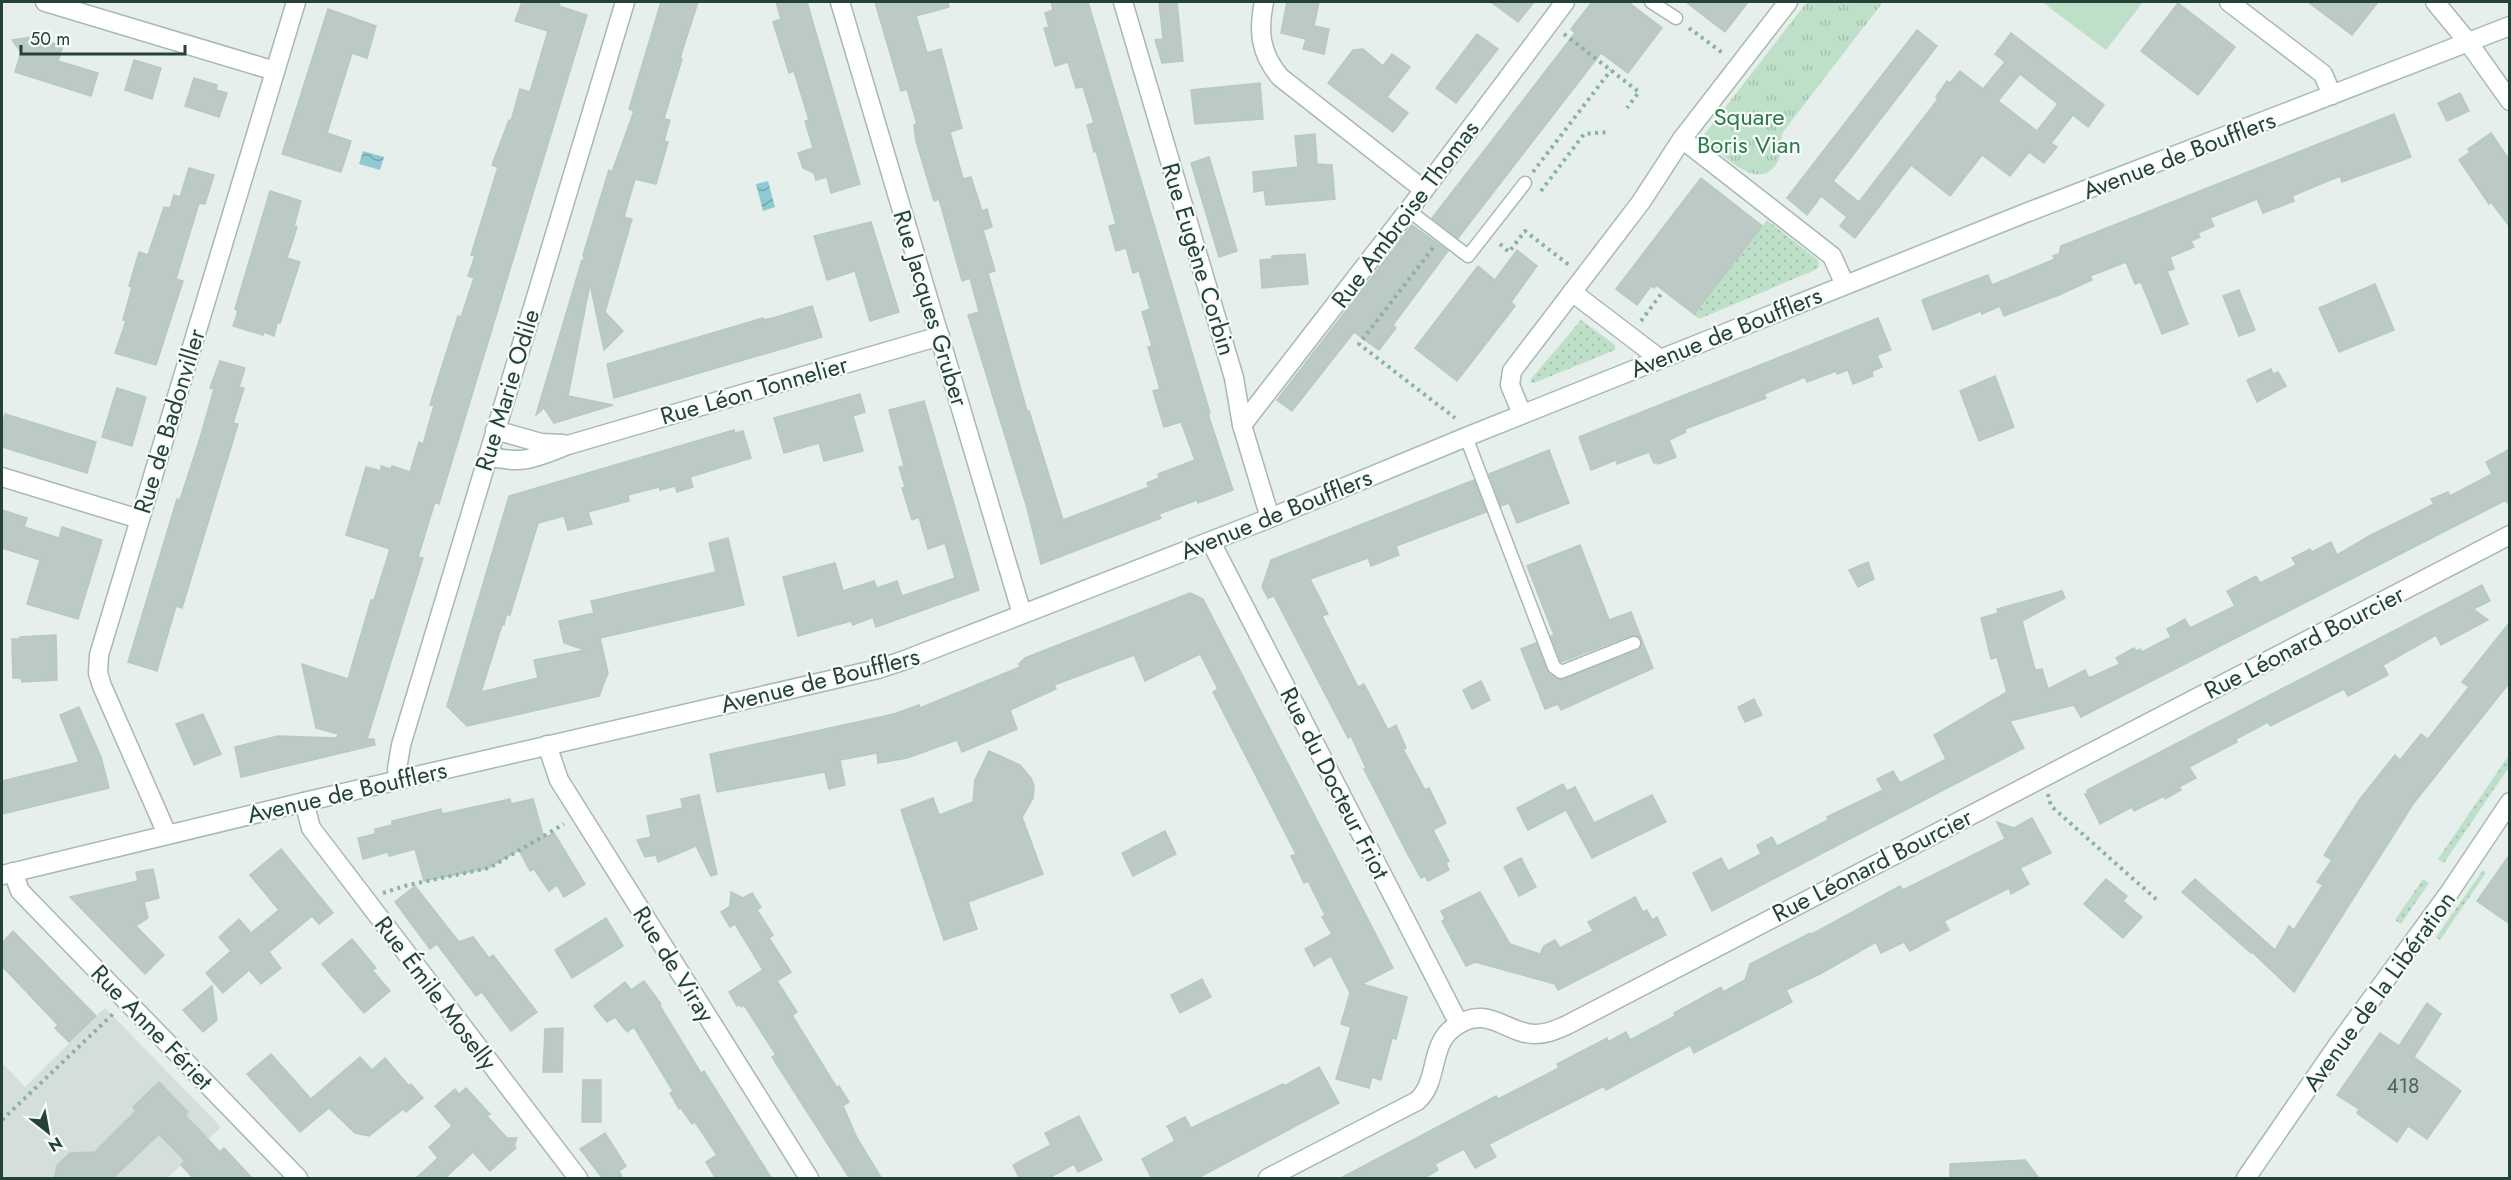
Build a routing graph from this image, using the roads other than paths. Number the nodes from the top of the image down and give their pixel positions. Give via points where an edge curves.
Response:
1 (45, 2) edge
2 (296, 2) edge
3 (625, 2) edge
4 (840, 2) edge
5 (1123, 2) edge
6 (1264, 2) edge
7 (1565, 2) edge
8 (1652, 2) edge
9 (1788, 2) edge
10 (2229, 2) edge
11 (2435, 2) edge
12 (1676, 18) road end
13 (2510, 26) edge
14 (2468, 42) junction
15 (275, 71) junction
16 (2332, 95) junction
17 (2510, 101) edge
18 (1682, 139) junction
19 (1525, 183) road end
20 (1424, 190) junction
21 (1408, 210) junction
22 (1845, 285) junction
23 (1572, 292) junction
24 (940, 336) junction
25 (1660, 359) junction
26 (1522, 414) junction
27 (1242, 424) junction
28 (495, 430) junction
29 (1466, 436) junction
30 (568, 445) junction
31 (488, 456) junction
32 (2, 477) edge
33 (1270, 518) junction
34 (139, 519) junction
35 (2510, 535) edge
36 (1211, 542) junction
37 (1022, 614) junction
38 (1634, 644) dead end
39 (547, 745) junction
40 (399, 780) junction
41 (304, 802) junction
42 (2510, 802) edge
43 (167, 834) junction
44 (7, 873) edge
45 (1459, 1024) junction
46 (298, 1179) edge
47 (578, 1179) edge
48 (809, 1179) edge
49 (1268, 1179) edge
50 (2246, 1179) edge

1 - 15 street
2 - 15 street, Rue de Badonviller
3 - 28 street, Rue Marie Odile
4 - 24 street, Rue Jacques Gruber
5 - 27 street, Rue Eugène Corbin via 1234,378
6 - 20 street via 1261,40 1280,77
7 - 20 street, Rue Ambroise Thomas
8 - 12 lane
9 - 18 street
10 - 16 street via 2323,74
11 - 14 street
13 - 14 street, Avenue de Boufflers
14 - 16 street, Avenue de Boufflers
14 - 17 street
15 - 34 street, Rue de Badonviller
16 - 22 street, Avenue de Boufflers
18 - 22 street via 1832,256
18 - 23 street via 1641,202
19 - 21 lane via 1468,256
20 - 21 street, Rue Ambroise Thomas
21 - 27 street, Rue Ambroise Thomas
22 - 25 street, Avenue de Boufflers
23 - 25 street
23 - 26 street via 1512,371 1510,385
24 - 30 street, Rue Léon Tonnelier
24 - 37 street, Rue Jacques Gruber
25 - 26 street, Avenue de Boufflers
26 - 29 street, Avenue de Boufflers
27 - 33 street, Rue Eugène Corbin
28 - 30 street, Rue Léon Tonnelier via 541,443
28 - 31 street, Rue Marie Odile
29 - 33 street, Avenue de Boufflers
29 - 38 lane via 1554,667 1561,672
30 - 31 street, Rue Léon Tonnelier via 519,461
31 - 40 street, Rue Marie Odile via 401,745
32 - 34 street
33 - 36 street, Avenue de Boufflers
34 - 43 street, Rue de Badonviller via 99,654 98,673
35 - 45 street, Rue Léonard Bourcier via 1567,1025 1537,1035 1488,1019
36 - 37 street, Avenue de Boufflers
36 - 45 street, Rue du Docteur Friot
37 - 39 street, Avenue de Boufflers via 878,669
39 - 40 street, Avenue de Boufflers
39 - 48 street, Rue de Viray via 555,772
40 - 41 street, Avenue de Boufflers
41 - 43 street, Avenue de Boufflers
41 - 47 street, Rue Émile Moselly via 311,828
42 - 50 street, Avenue de la Libération
43 - 44 street, Avenue de Boufflers
44 - 46 street, Rue Anne Fériet
45 - 49 street via 1441,1041 1428,1087 1417,1101

